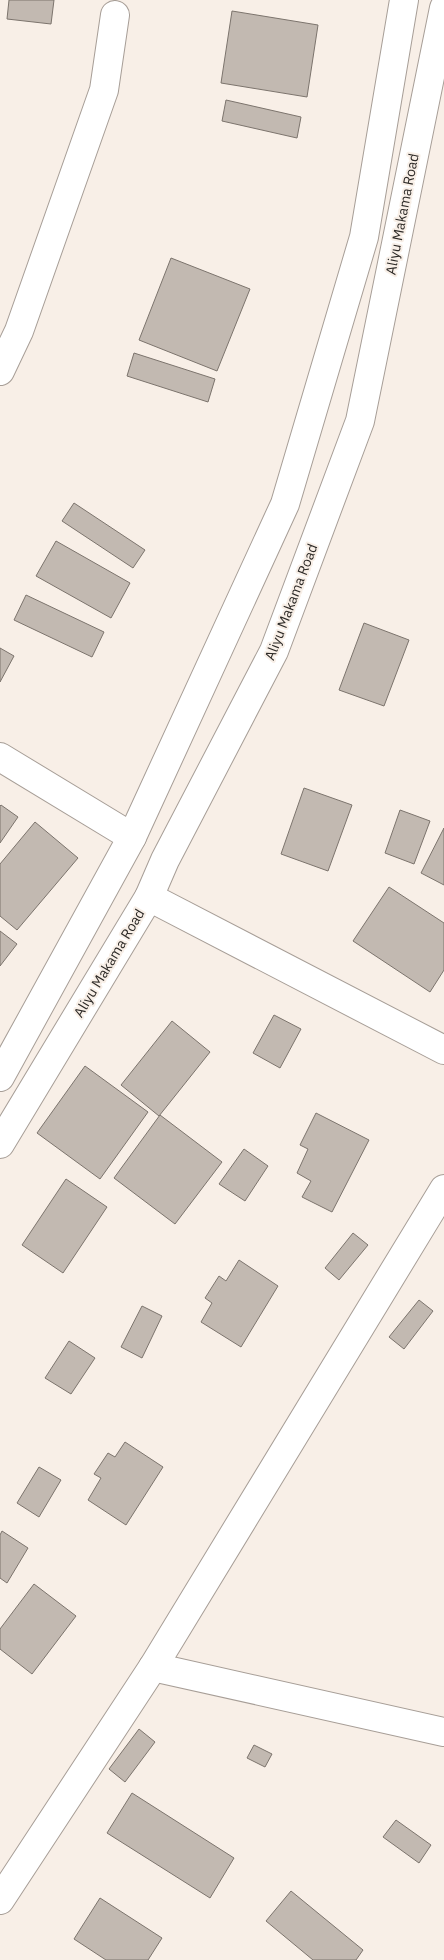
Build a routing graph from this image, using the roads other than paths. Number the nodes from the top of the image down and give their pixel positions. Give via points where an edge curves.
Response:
1 (404, 0) edge
2 (444, 8) edge
3 (115, 15) dead end
4 (0, 371) edge
5 (0, 757) edge
6 (132, 837) junction
7 (149, 896) junction
8 (444, 1050) edge
9 (0, 1077) edge
10 (0, 1144) edge
11 (444, 1190) edge
12 (153, 1667) junction
13 (444, 1732) edge
14 (0, 1900) edge

1 - 6 street via 364,237 286,504
2 - 7 street, Aliyu Makama Road via 360,421 274,651
3 - 4 street via 104,90 19,332
5 - 6 street
6 - 9 street
7 - 8 street
7 - 10 street, Aliyu Makama Road
11 - 12 street
12 - 13 street
12 - 14 street

